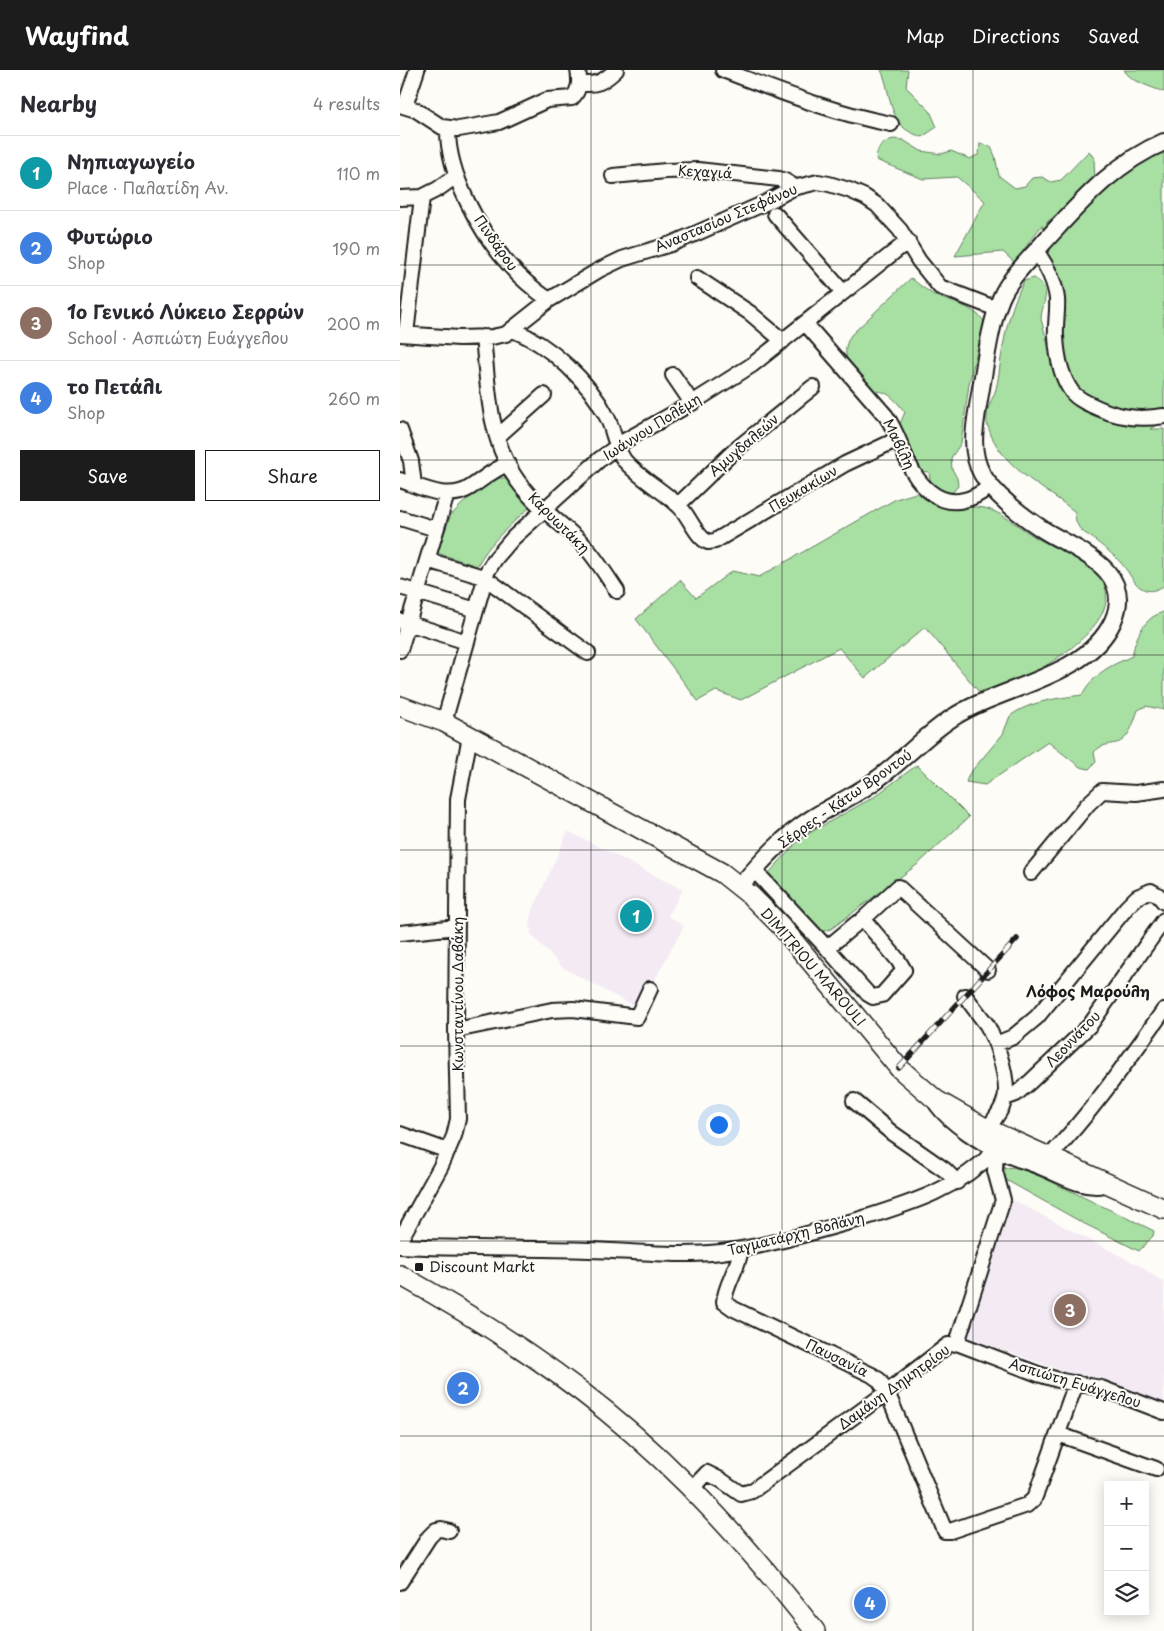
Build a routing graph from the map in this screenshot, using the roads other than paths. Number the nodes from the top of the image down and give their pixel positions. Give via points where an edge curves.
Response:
1 (417, 70) edge
2 (616, 70) edge
3 (723, 70) edge
4 (741, 73) edge
5 (579, 77) edge
6 (403, 105) edge
7 (890, 124) dead end
8 (448, 128) junction
9 (1164, 142) edge
10 (456, 176) junction
11 (613, 176) dead end
12 (795, 187) junction
13 (422, 197) junction
14 (400, 198) edge
15 (775, 214) dead end
16 (908, 241) junction
17 (1036, 251) junction
18 (697, 278) dead end
19 (843, 292) junction
20 (549, 300) junction
21 (997, 309) junction
22 (805, 323) junction
23 (513, 330) junction
24 (403, 334) edge
25 (483, 337) junction
26 (783, 341) junction
27 (673, 375) dead end
28 (813, 387) dead end
29 (544, 395) dead end
30 (692, 403) junction
31 (1164, 416) edge
32 (400, 430) edge
33 (497, 437) junction
34 (898, 439) junction
35 (617, 446) junction
36 (508, 464) junction
37 (400, 480) edge
38 (414, 485) junction
39 (991, 486) junction
40 (446, 494) junction
41 (678, 505) junction
42 (543, 510) junction
43 (400, 518) edge
44 (436, 529) junction
45 (427, 560) junction
46 (485, 579) junction
47 (400, 586) edge
48 (616, 590) dead end
49 (417, 592) junction
50 (476, 610) junction
51 (404, 622) edge
52 (467, 642) junction
53 (400, 650) edge
54 (588, 653) dead end
55 (400, 706) edge
56 (444, 722) junction
57 (470, 736) junction
58 (1164, 789) edge
59 (754, 870) junction
60 (1031, 873) dead end
61 (740, 886) junction
62 (1164, 902) edge
63 (1164, 920) edge
64 (860, 922) junction
65 (457, 928) junction
66 (400, 933) edge
67 (827, 948) junction
68 (988, 970) dead end
69 (650, 989) dead end
70 (966, 996) dead end
71 (1164, 1010) edge
72 (456, 1030) junction
73 (996, 1044) junction
74 (1006, 1098) junction
75 (936, 1100) junction
76 (854, 1101) dead end
77 (987, 1129) junction
78 (400, 1134) edge
79 (996, 1150) junction
80 (448, 1151) junction
81 (1049, 1157) junction
82 (957, 1182) junction
83 (1108, 1183) junction
84 (1164, 1209) edge
85 (400, 1240) edge
86 (400, 1246) edge
87 (741, 1248) junction
88 (400, 1275) edge
89 (957, 1343) junction
90 (1076, 1383) junction
91 (887, 1392) junction
92 (1164, 1412) edge
93 (1058, 1434) junction
94 (1156, 1469) dead end
95 (692, 1489) junction
96 (449, 1531) dead end
97 (400, 1582) edge
98 (815, 1631) edge

1 - 6 street
2 - 5 street via 595,84
3 - 4 street
4 - 7 street via 809,102
5 - 8 street via 576,94 569,99 547,100 491,124
6 - 8 street
8 - 10 street, Πινδάρου
9 - 17 street, Σέρρες - Κάτω Βροντού via 1134,157 1106,178
10 - 13 street
10 - 20 street, Πινδάρου via 501,255 527,283
11 - 12 street, Κεχαγιά via 712,171 778,179
12 - 16 street, Αναστασίου Στεφάνου via 823,183 865,197 882,210
12 - 20 street, Αναστασίου Στεφάνου via 683,239 613,263
13 - 14 street
13 - 24 street
15 - 19 street
16 - 19 street, Ιωάννου Πολέμη
16 - 21 street, Αναστασίου Στεφάνου via 940,287
17 - 21 street, Σέρρες - Κάτω Βροντού via 1011,280
17 - 31 street via 1049,268 1057,298 1058,358 1072,393 1112,414 1148,419
18 - 26 street via 750,312
19 - 22 street, Ιωάννου Πολέμη
20 - 23 street, Αναστασίου Στεφάνου
21 - 39 street, Σέρρες - Κάτω Βροντού via 974,438 978,465
22 - 26 street, Ιωάννου Πολέμη
22 - 34 street, Μαβίλη via 886,416
23 - 25 street, Αναστασίου Στεφάνου
23 - 35 street via 541,344 572,371 603,410
24 - 25 street, Αναστασίου Στεφάνου
25 - 33 street, Καρυωτάκη via 491,415
26 - 30 street, Ιωάννου Πολέμη
27 - 30 street
28 - 41 street, Αμυγδαλεών via 734,451
29 - 33 street
30 - 35 street, Ιωάννου Πολέμη
32 - 38 street via 411,462
33 - 36 street, Καρυωτάκη
34 - 39 street, Μαβίλη via 916,477 934,495 961,501
34 - 41 street, Πευκακίων via 845,464 715,541 703,539
35 - 41 street via 632,468
35 - 42 street, Ιωάννου Πολέμη
36 - 40 street via 463,492
36 - 42 street, Καρυωτάκη via 523,488
37 - 38 street
38 - 40 street
39 - 59 street, Σέρρες - Κάτω Βροντού via 1033,523 1087,554 1107,571 1114,585 1117,604 1106,633 1085,654 1054,673 979,703 952,718 876,780 792,832
40 - 44 street
42 - 46 street, Ιωάννου Πολέμη via 501,551
42 - 48 street, Καρυωτάκη via 589,551
43 - 44 street
44 - 45 street
45 - 46 street
45 - 49 street
46 - 50 street, Ιωάννου Πολέμη
46 - 54 street
47 - 49 street
49 - 50 street
49 - 51 street
50 - 52 street, Ιωάννου Πολέμη
51 - 52 street
51 - 53 street
52 - 56 street, Ιωάννου Πολέμη
55 - 56 main road, DIMITRIOU MAROULI
56 - 57 main road, DIMITRIOU MAROULI
57 - 61 main road, DIMITRIOU MAROULI via 722,873
57 - 65 street, Κωνσταντίνου Δαβάκη via 458,795
58 - 60 street via 1136,793 1102,791
59 - 61 street, Σέρρες - Κάτω Βροντού
59 - 67 street
61 - 75 main road, DIMITRIOU MAROULI via 781,926 899,1068
62 - 73 street via 1151,891 1137,897 1037,1017 1013,1037
63 - 74 street, Λεοννάτου via 1090,1025 1026,1086
64 - 67 street
64 - 67 street via 867,922 904,968 904,972 882,995 873,997 865,992
64 - 68 street via 898,888
65 - 66 street
65 - 72 street, Κωνσταντίνου Δαβάκη
69 - 72 street via 637,1017 573,1009 552,1010
70 - 73 street
71 - 81 street via 1087,1114
72 - 80 street, Κωνσταντίνου Δαβάκη via 459,1116
73 - 74 street
74 - 77 street, Λεοννάτου
75 - 77 main road, DIMITRIOU MAROULI
75 - 79 street via 938,1108 948,1118
76 - 82 street
77 - 81 main road, DIMITRIOU MAROULI
78 - 80 street
79 - 82 street, Ταγματάρχη Βολάνη
79 - 83 street via 1077,1182 1094,1186
79 - 89 street, Δαμάνη Δημητρίου via 995,1171 1002,1202
80 - 85 street, Κωνσταντίνου Δαβάκη
81 - 83 main road, DIMITRIOU MAROULI
82 - 87 street, Ταγματάρχη Βολάνη via 899,1207 830,1228
83 - 84 main road, DIMITRIOU MAROULI
86 - 87 street, Ταγματάρχη Βολάνη via 684,1253
87 - 91 street, Παυσανία via 725,1304 872,1375
88 - 95 main road via 473,1317 560,1376 605,1410
89 - 90 street, Ασπιώτη Ευάγγελου via 1038,1374
89 - 91 street, Δαμάνη Δημητρίου via 948,1345
90 - 92 street, Ασπιώτη Ευάγγελου via 1109,1391
90 - 93 street
91 - 93 street, Παυσανία via 945,1531 1031,1502
91 - 95 street, Δαμάνη Δημητρίου via 752,1490 741,1494 706,1473
93 - 94 street
95 - 98 main road via 764,1568
96 - 97 street via 441,1529 431,1534

